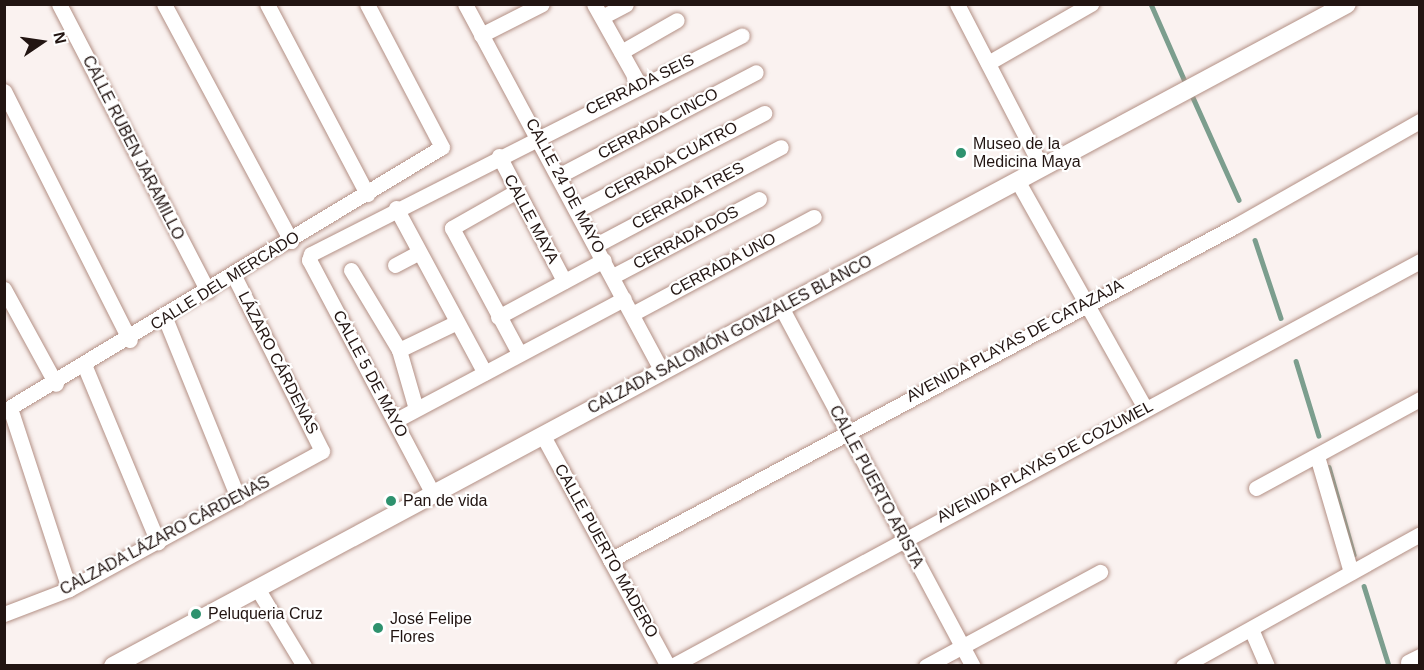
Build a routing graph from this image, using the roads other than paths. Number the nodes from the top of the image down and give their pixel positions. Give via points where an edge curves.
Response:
1 (59, 4) edge
2 (164, 4) edge
3 (267, 4) edge
4 (367, 4) edge
5 (542, 4) edge
6 (626, 4) edge
7 (957, 4) edge
8 (1091, 4) edge
9 (1347, 4) edge
10 (470, 6) edge
11 (598, 11) edge
12 (677, 20) dead end
13 (481, 35) junction
14 (742, 35) dead end
15 (621, 52) junction
16 (988, 63) junction
17 (756, 72) dead end
18 (640, 86) junction
19 (4, 91) edge
20 (764, 112) dead end
21 (1419, 121) edge
22 (539, 136) junction
23 (781, 147) dead end
24 (499, 156) junction
25 (1041, 166) junction
26 (560, 175) junction
27 (1017, 180) junction
28 (517, 191) junction
29 (366, 194) junction
30 (759, 199) dead end
31 (396, 208) junction
32 (578, 210) junction
33 (814, 217) dead end
34 (291, 241) junction
35 (596, 245) junction
36 (419, 252) junction
37 (311, 254) joint
38 (604, 260) junction
39 (1419, 261) edge
40 (395, 265) dead end
41 (351, 270) dead end
42 (234, 276) junction
43 (613, 276) junction
44 (564, 281) junction
45 (4, 289) edge
46 (208, 291) junction
47 (624, 299) junction
48 (1085, 303) junction
49 (781, 307) junction
50 (632, 314) junction
51 (498, 317) junction
52 (165, 318) junction
53 (457, 322) junction
54 (130, 340) junction
55 (399, 350) junction
56 (519, 353) junction
57 (85, 368) junction
58 (662, 370) junction
59 (484, 372) junction
60 (56, 384) junction
61 (1419, 399) edge
62 (1145, 408) junction
63 (416, 409) junction
64 (7, 410) edge
65 (396, 420) junction
66 (846, 430) junction
67 (543, 436) junction
68 (322, 451) joint
69 (1317, 456) junction
70 (1256, 488) dead end
71 (433, 494) junction
72 (238, 498) junction
73 (1419, 534) edge
74 (904, 538) junction
75 (158, 542) junction
76 (610, 560) junction
77 (1100, 572) dead end
78 (1351, 572) junction
79 (257, 588) junction
80 (69, 589) junction
81 (4, 614) edge
82 (1251, 629) junction
83 (962, 645) junction
84 (113, 666) edge
85 (304, 666) edge
86 (670, 666) edge
87 (926, 666) edge
88 (973, 666) edge
89 (1183, 666) edge
90 (1267, 666) edge

1 - 46 street, CALLE RUBEN JARAMILLO
2 - 34 street
3 - 29 street
4 - 29 street, CALLE DEL MERCADO via 442,147
5 - 13 street
6 - 11 street
7 - 16 street
8 - 16 street
9 - 25 street, CALZADA SALOMÓN GONZALES BLANCO
10 - 13 street, CALLE 24 DE MAYO
11 - 15 street
12 - 15 street
13 - 22 street, CALLE 24 DE MAYO
14 - 18 street, CERRADA SEIS
15 - 18 street
16 - 25 street
17 - 26 street, CERRADA CINCO
18 - 22 street, CERRADA SEIS
19 - 54 street
20 - 32 street, CERRADA CUATRO
21 - 48 street, AVENIDA PLAYAS DE CATAZAJA via 1235,226
22 - 24 street, CALLE DEL MERCADO
22 - 26 street, CALLE 24 DE MAYO
23 - 35 street, CERRADA TRES
24 - 28 street, CALLE MAYA
24 - 31 street, CALLE DEL MERCADO
25 - 27 street, CALZADA SALOMÓN GONZALES BLANCO
26 - 32 street, CALLE 24 DE MAYO
27 - 48 street
27 - 49 street, CALZADA SALOMÓN GONZALES BLANCO
28 - 44 street, CALLE MAYA
28 - 51 street via 452,228
29 - 34 street, CALLE DEL MERCADO
30 - 43 street, CERRADA DOS
31 - 36 street
31 - 37 street, CALLE DEL MERCADO
32 - 35 street, CALLE 24 DE MAYO
33 - 50 street, CERRADA UNO
34 - 42 street, CALLE DEL MERCADO
35 - 38 street, CALLE 24 DE MAYO
36 - 40 street
36 - 53 street
37 - 65 street, CALLE 5 DE MAYO via 309,260
38 - 43 street, CALLE 24 DE MAYO
38 - 44 street
39 - 62 street, AVENIDA PLAYAS DE COZUMEL
41 - 55 street
42 - 46 street, CALLE DEL MERCADO
42 - 68 street, LÁZARO CÁRDENAS
43 - 47 street, CALLE 24 DE MAYO
44 - 51 street
45 - 60 street
46 - 52 street, CALLE DEL MERCADO
47 - 50 street, CALLE 24 DE MAYO
47 - 56 street
48 - 62 street
48 - 66 street, AVENIDA PLAYAS DE CATAZAJA
49 - 58 street, CALZADA SALOMÓN GONZALES BLANCO
49 - 66 street, CALLE PUERTO ARISTA
50 - 58 street, CALLE 24 DE MAYO
51 - 56 street
52 - 54 street, CALLE DEL MERCADO
52 - 72 street
53 - 55 street
53 - 59 street
54 - 57 street, CALLE DEL MERCADO
55 - 63 street
56 - 59 street
57 - 60 street, CALLE DEL MERCADO
57 - 75 street
58 - 67 street, CALZADA SALOMÓN GONZALES BLANCO
59 - 63 street
60 - 64 street, CALLE DEL MERCADO
61 - 69 street
62 - 74 street, AVENIDA PLAYAS DE COZUMEL
63 - 65 street
64 - 80 street
65 - 71 street, CALLE 5 DE MAYO
66 - 74 street, CALLE PUERTO ARISTA
66 - 76 street, AVENIDA PLAYAS DE CATAZAJA
67 - 71 street, CALZADA SALOMÓN GONZALES BLANCO
67 - 76 street, CALLE PUERTO MADERO
68 - 72 street, CALZADA LÁZARO CÁRDENAS
69 - 70 street
69 - 78 street
71 - 79 street, CALZADA SALOMÓN GONZALES BLANCO
72 - 75 street, CALZADA LÁZARO CÁRDENAS
73 - 78 street
74 - 83 street, CALLE PUERTO ARISTA
74 - 86 street, AVENIDA PLAYAS DE COZUMEL
75 - 80 street, CALZADA LÁZARO CÁRDENAS
76 - 86 street, CALLE PUERTO MADERO
77 - 83 street
78 - 82 street
79 - 84 street, CALZADA SALOMÓN GONZALES BLANCO
79 - 85 street
80 - 81 street, CALZADA LÁZARO CÁRDENAS
82 - 89 street
82 - 90 street
83 - 87 street
83 - 88 street, CALLE PUERTO ARISTA

